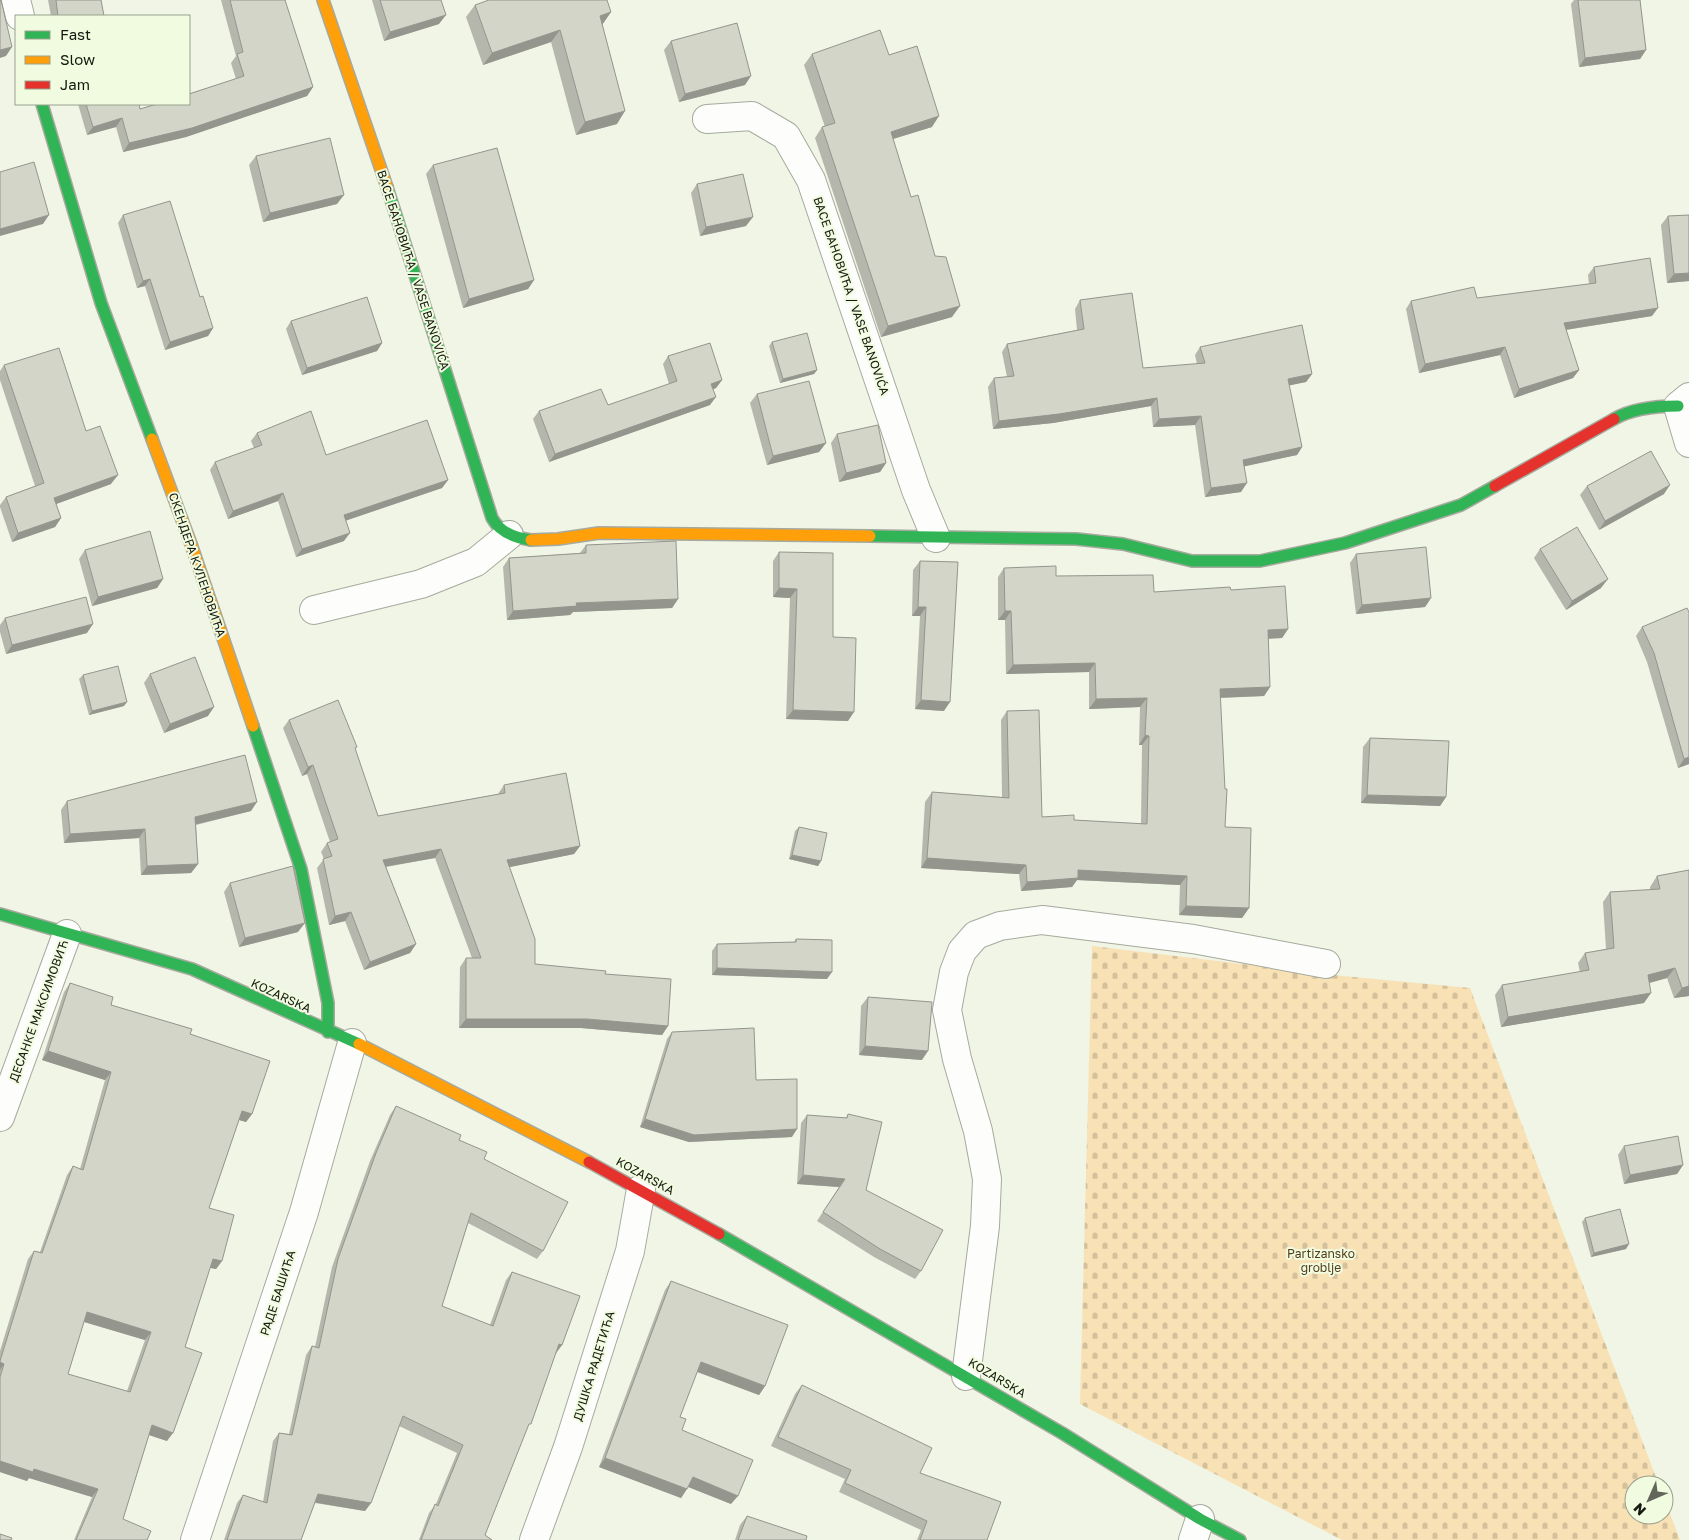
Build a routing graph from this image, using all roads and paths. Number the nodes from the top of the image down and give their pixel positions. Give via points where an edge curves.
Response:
1 (16, 0) edge
2 (323, 0) edge
3 (20, 15) edge
4 (42, 105) edge
5 (707, 119) dead end
6 (1683, 402) edge
7 (1689, 443) edge
8 (509, 536) junction
9 (936, 538) junction
10 (314, 610) dead end
11 (0, 914) edge
12 (67, 934) junction
13 (1326, 964) dead end
14 (340, 1038) junction
15 (0, 1117) edge
16 (641, 1189) junction
17 (966, 1376) junction
18 (1197, 1530) edge
19 (540, 1538) edge
20 (195, 1540) edge
21 (1240, 1540) edge

1 - 3 street
2 - 8 street, ВАСЕ БАНОВИЋА / VASE BANOVIĆA via 487,501 495,522
4 - 14 street, СКЕНДЕРА КУЛЕНОВИЋА via 102,303 190,544 301,869 328,1003
5 - 9 street, ВАСЕ БАНОВИЋА / VASE BANOVIĆA via 752,116 786,136 811,180 916,490
6 - 7 street
6 - 9 street via 1622,414 1461,505 1345,543 1260,561 1192,561 1123,544 1076,539
8 - 9 street via 522,540 599,533
8 - 10 street via 476,562 421,584
11 - 12 street, KOZARSKA
12 - 14 street, KOZARSKA via 192,970
12 - 15 street, ДЕСАНКЕ МАКСИМОВИЋ
13 - 17 street via 1193,939 1042,920 1000,926 976,936 962,950 947,1010 987,1178 986,1226
14 - 16 street, KOZARSKA via 391,1059
14 - 20 street, РАДЕ БАШИЋА via 304,1212
16 - 17 street, KOZARSKA
16 - 19 street, ДУШКА РАДЕТИЋА via 630,1251
17 - 18 street, KOZARSKA
18 - 21 street, KOZARSKA

